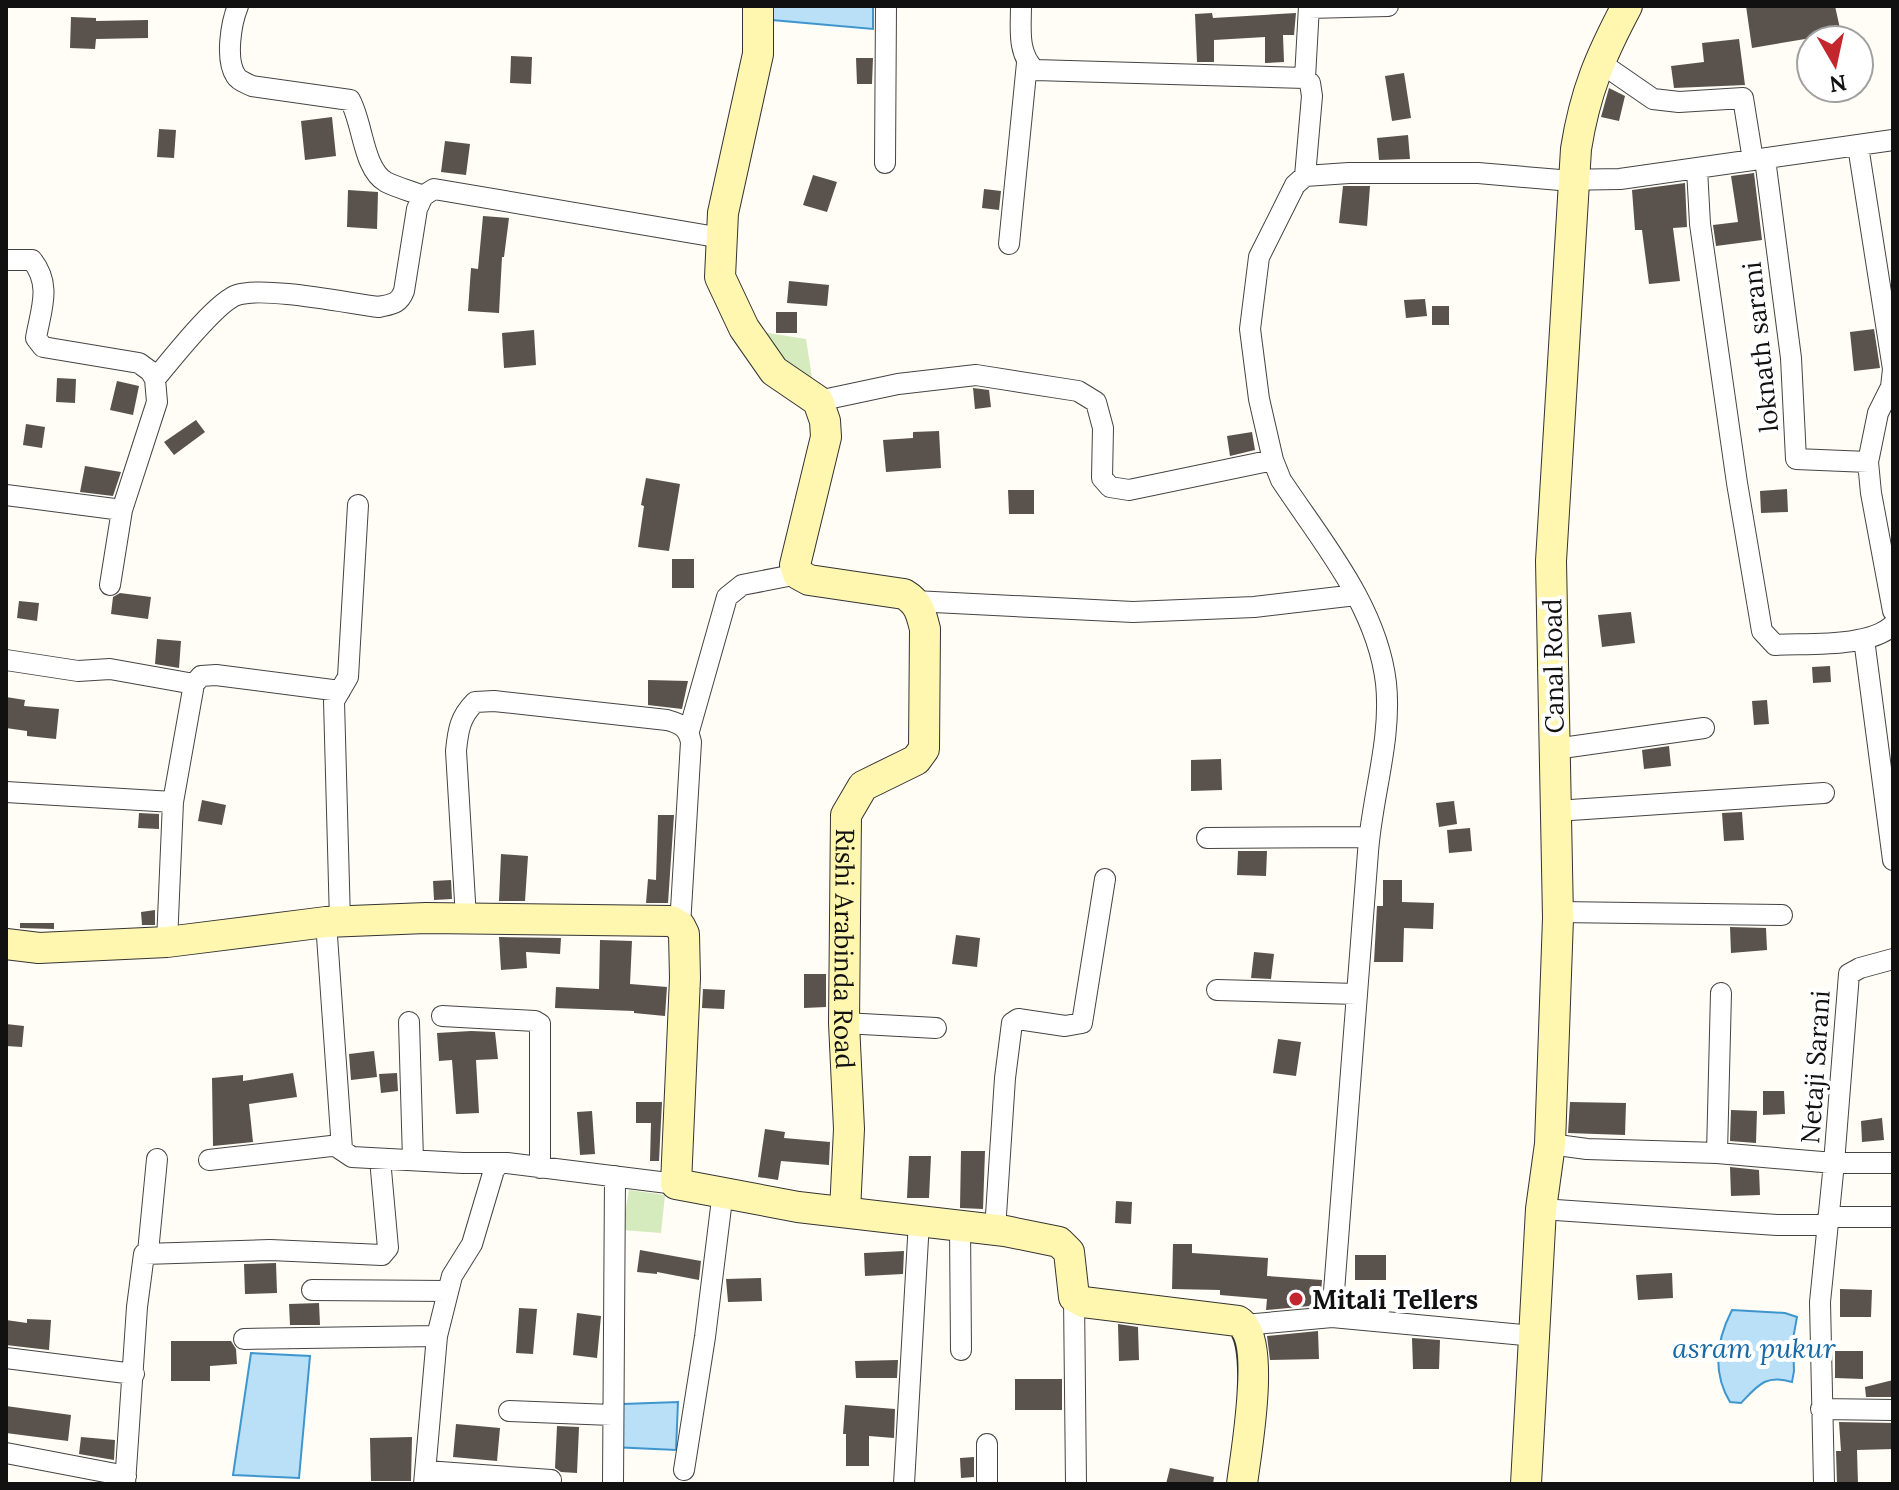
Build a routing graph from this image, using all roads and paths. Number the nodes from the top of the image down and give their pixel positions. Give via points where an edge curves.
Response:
1 (238, 6) edge
2 (758, 6) edge
3 (886, 6) edge
4 (1021, 6) edge
5 (1388, 6) edge
6 (1627, 6) edge
7 (1309, 7) edge
8 (1598, 61) junction
9 (1027, 63) junction
10 (1305, 78) junction
11 (1893, 140) edge
12 (1858, 146) junction
13 (1759, 160) junction
14 (885, 163) dead end
15 (1697, 169) junction
16 (1305, 176) junction
17 (1567, 180) junction
18 (423, 196) junction
19 (722, 238) junction
20 (1009, 244) dead end
21 (1884, 257) edge
22 (6, 260) edge
23 (155, 379) junction
24 (818, 401) junction
25 (1273, 460) junction
26 (1868, 462) junction
27 (6, 495) edge
28 (358, 505) dead end
29 (122, 510) junction
30 (798, 574) junction
31 (110, 585) dead end
32 (1356, 595) junction
33 (914, 601) junction
34 (1893, 611) edge
35 (1893, 625) edge
36 (1864, 639) junction
37 (6, 660) edge
38 (194, 684) junction
39 (340, 691) junction
40 (1704, 728) dead end
41 (689, 731) junction
42 (1884, 736) edge
43 (1555, 749) junction
44 (6, 792) edge
45 (1824, 793) dead end
46 (173, 802) junction
47 (1556, 811) junction
48 (1369, 837) junction
49 (1207, 838) dead end
50 (1893, 860) edge
51 (1105, 879) dead end
52 (1558, 912) junction
53 (1782, 915) dead end
54 (466, 918) junction
55 (333, 922) junction
56 (680, 926) junction
57 (167, 942) junction
58 (6, 944) edge
59 (1893, 959) edge
60 (1217, 990) dead end
61 (1721, 993) dead end
62 (1356, 994) junction
63 (442, 1016) dead end
64 (409, 1022) dead end
65 (844, 1023) junction
66 (936, 1028) dead end
67 (1550, 1144) junction
68 (342, 1149) junction
69 (1717, 1153) junction
70 (157, 1159) dead end
71 (380, 1159) junction
72 (209, 1160) dead end
73 (413, 1160) junction
74 (1834, 1163) junction
75 (1893, 1163) edge
76 (499, 1164) junction
77 (540, 1168) junction
78 (615, 1176) junction
79 (676, 1184) junction
80 (723, 1191) junction
81 (1541, 1209) junction
82 (845, 1211) junction
83 (1893, 1217) edge
84 (919, 1221) junction
85 (1828, 1221) junction
86 (960, 1226) junction
87 (995, 1230) junction
88 (148, 1252) junction
89 (312, 1290) dead end
90 (448, 1291) junction
91 (1074, 1297) junction
92 (1332, 1317) junction
93 (1244, 1325) junction
94 (1523, 1334) junction
95 (437, 1336) junction
96 (244, 1339) dead end
97 (961, 1350) dead end
98 (6, 1358) edge
99 (134, 1374) junction
100 (1821, 1409) junction
101 (1893, 1410) edge
102 (509, 1411) dead end
103 (612, 1415) junction
104 (987, 1444) dead end
105 (6, 1453) edge
106 (684, 1470) dead end
107 (425, 1478) edge
108 (126, 1480) edge
109 (551, 1480) dead end
110 (613, 1484) edge
111 (904, 1484) edge
112 (987, 1484) edge
113 (1076, 1484) edge
114 (1242, 1484) edge
115 (1526, 1484) edge
116 (1824, 1484) edge

1 - 18 street via 231,46 237,79 252,86 350,100 373,169 384,181
2 - 19 street via 758,54
3 - 14 street
4 - 9 street
5 - 7 street
6 - 8 street, Canal Road
7 - 10 street
8 - 13 street via 1653,99 1743,98
8 - 17 street, Canal Road
9 - 10 street via 1035,70
9 - 20 street
10 - 16 street via 1312,96
11 - 12 street
12 - 13 street
12 - 21 street
13 - 15 street
13 - 26 street, loknath sarani via 1791,358 1796,459
15 - 17 street
15 - 36 street via 1700,224 1759,624 1775,645
16 - 17 street via 1478,173
16 - 25 street via 1295,185 1259,257 1250,329
17 - 43 street, Canal Road via 1551,561
18 - 19 street via 434,189 453,191
18 - 23 street via 404,291 394,304 379,307 267,292 237,295 222,304
19 - 24 street via 720,277 744,328 774,371
21 - 26 street via 1893,369
22 - 23 street via 32,260 43,274 36,338 43,347 139,363
23 - 29 street via 157,402
24 - 25 street via 976,375 1078,391 1096,402 1103,428 1102,478 1110,487 1129,490
24 - 30 street via 826,437 799,540
25 - 32 street
26 - 34 street
27 - 29 street
28 - 39 street via 348,677
29 - 31 street
30 - 33 street via 904,594
30 - 41 street via 742,585 727,597
32 - 33 street via 1254,607 1133,612
32 - 48 street via 1386,683 1385,731
33 - 65 street, Rishi Arabinda Road via 925,629 924,749 916,760 863,786 846,815
35 - 36 street
36 - 42 street
37 - 38 street via 78,671 110,669
38 - 39 street via 201,676 216,675
38 - 46 street
39 - 55 street via 334,701
40 - 43 street
41 - 54 street via 667,720 475,702 458,727 456,751
41 - 56 street
42 - 50 street
43 - 47 street, Canal Road
44 - 46 street
45 - 47 street
46 - 57 street
47 - 52 street, Canal Road
48 - 49 street
48 - 62 street
51 - 87 street via 1082,1023 1012,1023
52 - 53 street
52 - 67 street, Canal Road
54 - 55 street
54 - 56 street via 671,921
55 - 57 street
55 - 68 street
56 - 79 street via 685,978
57 - 58 street via 39,948
59 - 74 street, Netaji Sarani via 1849,974
60 - 62 street
61 - 69 street
62 - 92 street
63 - 77 street via 540,1024
64 - 73 street
65 - 66 street
65 - 82 street, Rishi Arabinda Road via 849,1129
67 - 69 street
67 - 81 street, Canal Road
68 - 71 street via 352,1157
68 - 72 street
69 - 74 street
70 - 88 street
71 - 73 street
71 - 88 street via 388,1248 382,1255
73 - 76 street
74 - 75 street
74 - 85 street
76 - 77 street
76 - 90 street via 472,1244
77 - 78 street
78 - 79 street
78 - 103 street
79 - 80 street
80 - 82 street
80 - 106 street
81 - 85 street via 1777,1225
81 - 94 street, Canal Road
82 - 84 street
83 - 85 street
84 - 86 street
84 - 111 street
85 - 100 street via 1820,1302
86 - 87 street
86 - 97 street
87 - 91 street via 1065,1245
88 - 99 street via 142,1257
89 - 90 street
90 - 95 street
91 - 93 street
91 - 113 street
92 - 93 street
92 - 94 street
93 - 114 street via 1254,1364
94 - 115 street, Canal Road
95 - 96 street
95 - 107 street
98 - 99 street
99 - 108 street
100 - 101 street
100 - 116 street
102 - 103 street
103 - 110 street
104 - 112 street
105 - 108 street
107 - 109 street

